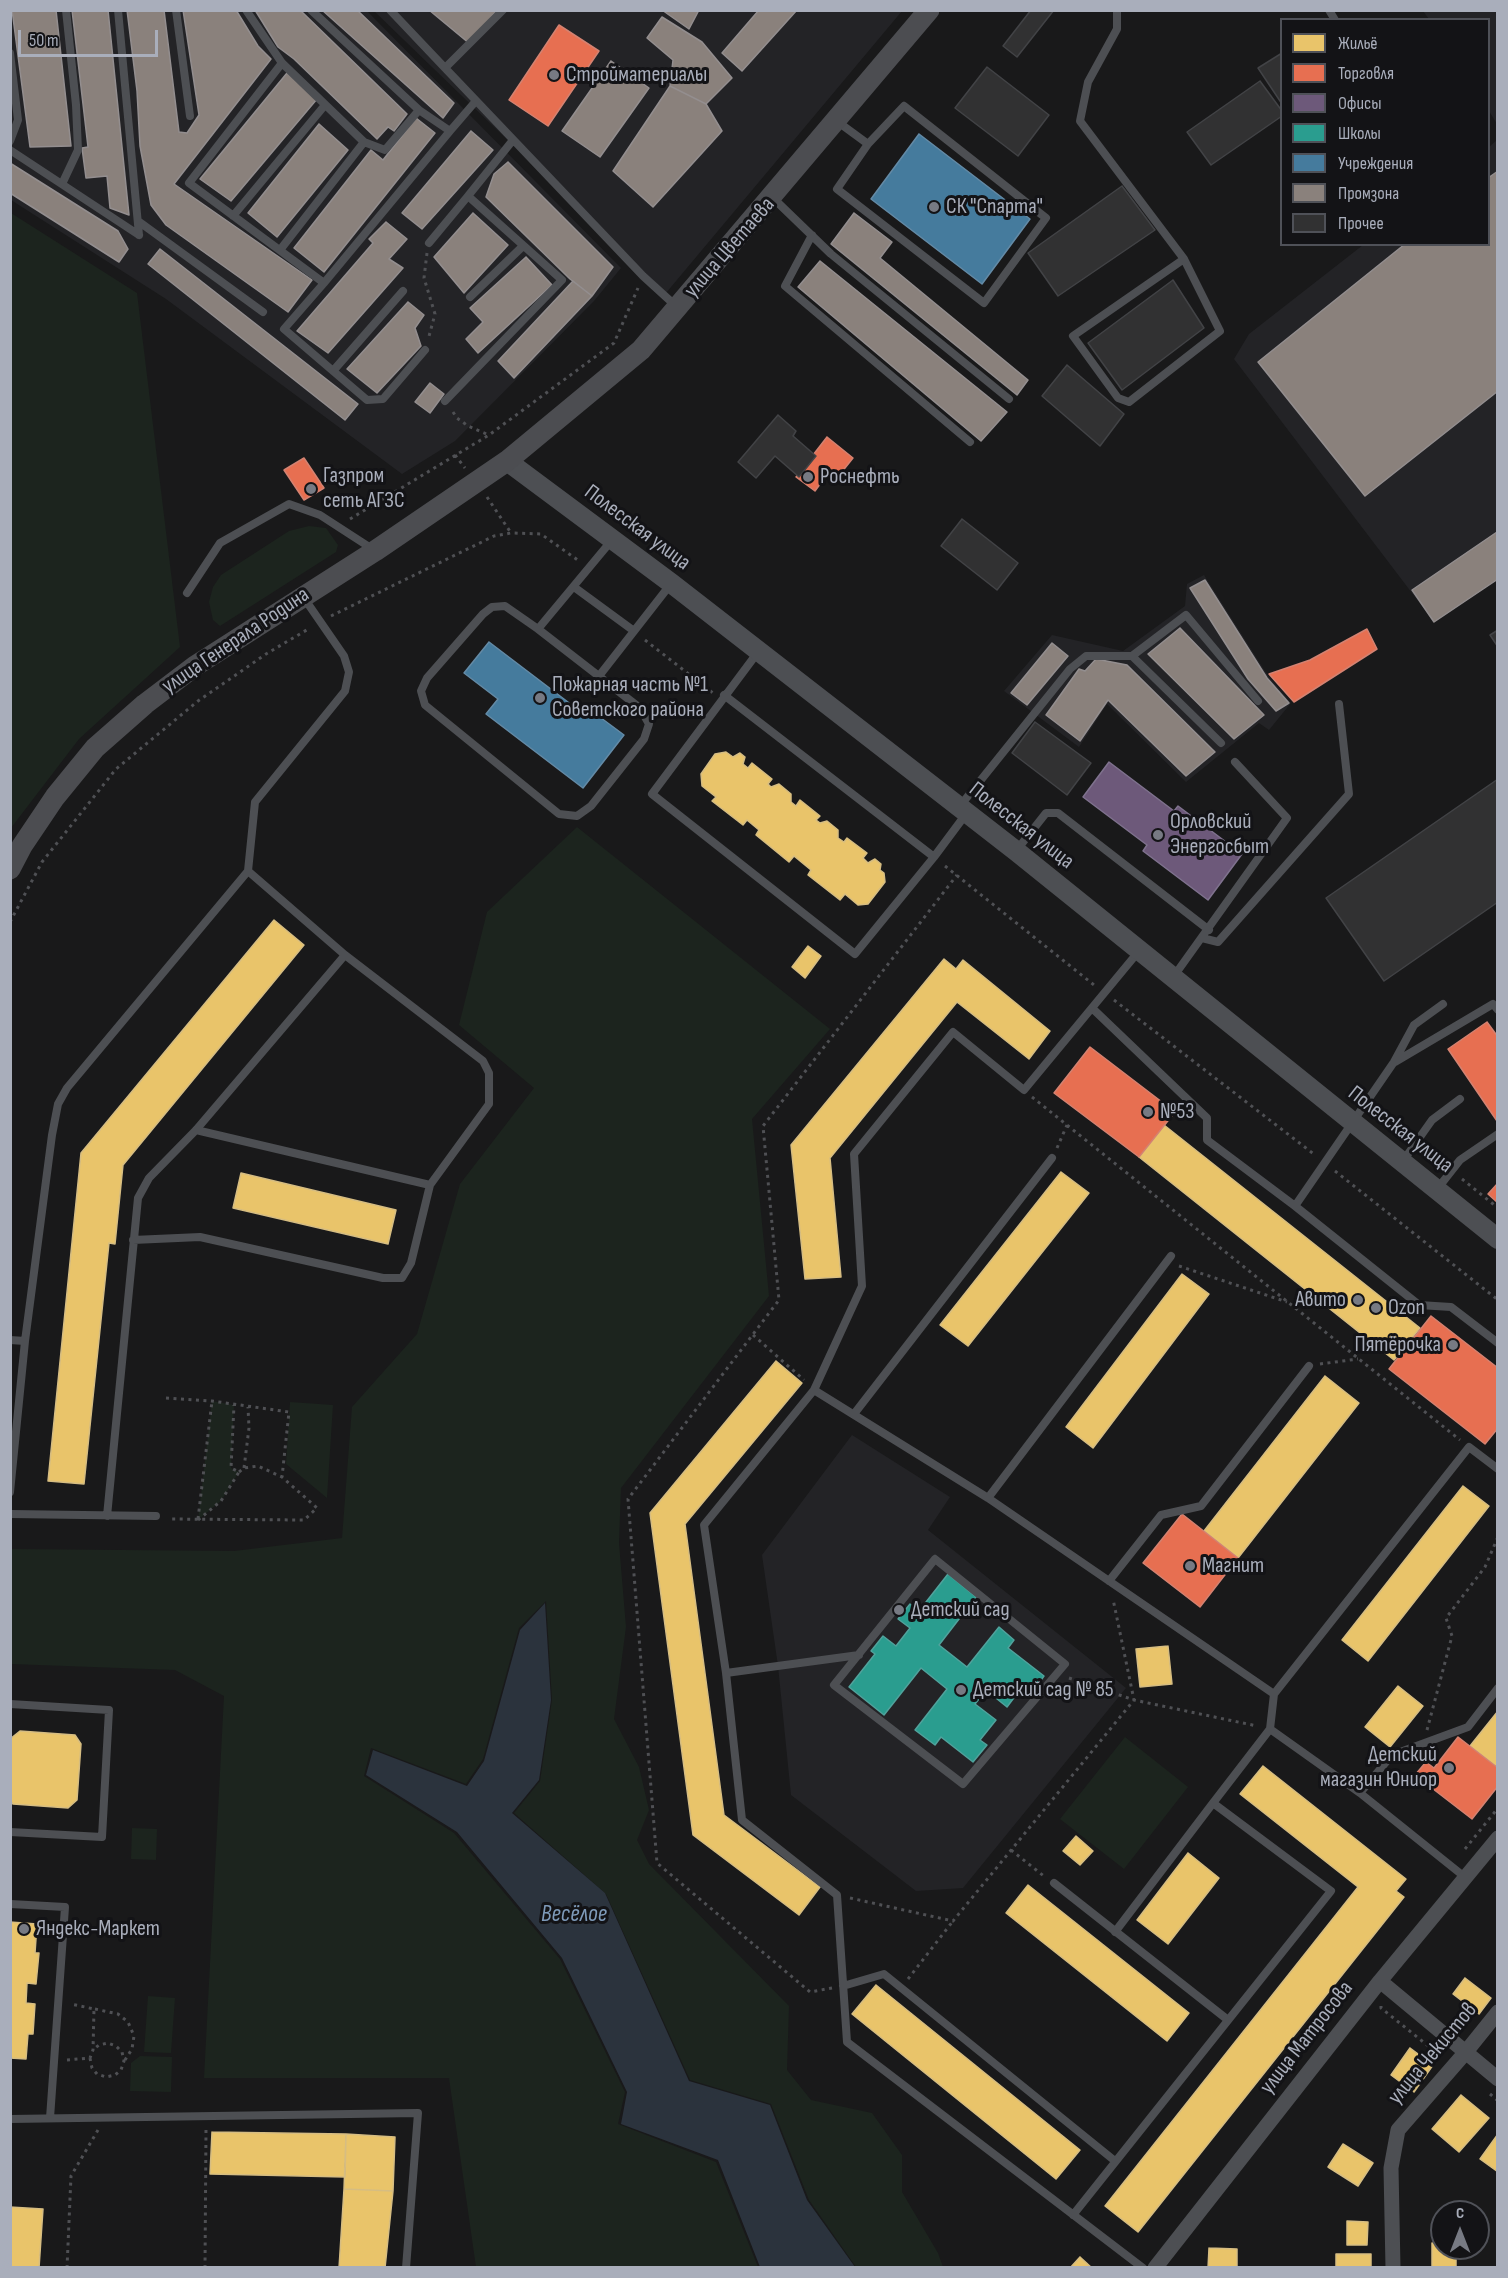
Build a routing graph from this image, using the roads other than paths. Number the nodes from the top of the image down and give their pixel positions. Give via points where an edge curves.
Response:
1 (66, 10) edge
2 (117, 10) edge
3 (176, 10) edge
4 (246, 10) edge
5 (311, 10) edge
6 (390, 10) edge
7 (503, 10) edge
8 (929, 10) edge
9 (1117, 10) edge
10 (10, 53) edge
11 (282, 63) junction
12 (445, 68) junction
13 (475, 102) junction
14 (325, 105) junction
15 (419, 110) junction
16 (190, 116) dead end
17 (836, 121) junction
18 (450, 131) junction
19 (513, 140) junction
20 (10, 141) edge
21 (364, 142) junction
22 (868, 144) junction
23 (10, 150) edge
24 (62, 184) junction
25 (468, 196) junction
26 (772, 198) junction
27 (233, 216) junction
28 (138, 221) junction
29 (812, 236) junction
30 (429, 243) road end
31 (522, 247) junction
32 (280, 250) junction
33 (1184, 259) junction
34 (324, 283) junction
35 (403, 291) dead end
36 (470, 297) dead end
37 (678, 308) junction
38 (263, 312) dead end
39 (425, 350) road end
40 (333, 371) junction
41 (1009, 399) dead end
42 (445, 400) road end
43 (970, 442) dead end
44 (507, 461) junction
45 (613, 539) junction
46 (375, 551) junction
47 (671, 583) junction
48 (574, 587) junction
49 (187, 594) dead end
50 (302, 596) junction
51 (538, 629) junction
52 (634, 631) junction
53 (759, 651) junction
54 (1132, 656) junction
55 (599, 676) junction
56 (722, 697) junction
57 (1258, 701) dead end
58 (1339, 704) dead end
59 (1221, 743) dead end
60 (1234, 762) dead end
61 (963, 810) junction
62 (1016, 851) junction
63 (934, 858) junction
64 (10, 869) edge
65 (248, 871) junction
66 (1209, 930) junction
67 (1203, 938) junction
68 (1139, 951) junction
69 (345, 955) junction
70 (1173, 977) junction
71 (1443, 1004) dead end
72 (1092, 1008) junction
73 (1497, 1010) edge
74 (1394, 1062) junction
75 (1460, 1100) dead end
76 (1353, 1124) junction
77 (196, 1130) junction
78 (1497, 1134) edge
79 (1052, 1158) road end
80 (1402, 1162) junction
81 (430, 1185) junction
82 (1437, 1190) junction
83 (1295, 1206) junction
84 (1497, 1239) edge
85 (134, 1240) junction
86 (1169, 1259) road end
87 (10, 1340) edge
88 (25, 1341) junction
89 (1497, 1343) edge
90 (1309, 1366) road end
91 (814, 1389) junction
92 (854, 1414) junction
93 (1497, 1469) edge
94 (10, 1492) edge
95 (988, 1498) junction
96 (10, 1514) edge
97 (107, 1516) junction
98 (156, 1516) road end
99 (1109, 1581) junction
100 (859, 1655) junction
101 (726, 1673) junction
102 (1497, 1688) edge
103 (1274, 1694) junction
104 (10, 1704) edge
105 (1270, 1729) junction
106 (1360, 1793) junction
107 (1213, 1803) junction
108 (10, 1832) edge
109 (1497, 1838) edge
110 (1466, 1878) junction
111 (1054, 1883) road end
112 (10, 1904) edge
113 (1115, 1932) junction
114 (1380, 1982) junction
115 (843, 1986) junction
116 (1497, 2012) edge
117 (1228, 2020) junction
118 (1465, 2053) junction
119 (1497, 2079) edge
120 (50, 2118) junction
121 (10, 2119) edge
122 (1115, 2161) junction
123 (1073, 2215) junction
124 (406, 2268) edge
125 (1143, 2268) edge
126 (1155, 2268) edge
127 (1393, 2268) edge

1 - 24 lane via 78,150
2 - 28 lane
3 - 16 lane
4 - 11 lane
5 - 15 lane
6 - 12 lane
7 - 12 lane
8 - 17 main road, улица Цветаева
9 - 33 lane via 1117,30 1088,82 1080,121
10 - 20 lane via 18,120
11 - 14 lane
11 - 27 lane via 189,183
12 - 13 lane
13 - 18 lane
13 - 19 lane
14 - 21 lane
14 - 27 lane
15 - 18 lane
15 - 21 lane via 385,150
17 - 22 lane
17 - 26 main road, улица Цветаева
18 - 34 lane
19 - 25 lane
19 - 37 lane
21 - 32 lane
22 - 22 lane via 837,189 984,303 1046,218 904,106
23 - 24 lane
24 - 28 lane via 139,236
25 - 30 lane
25 - 31 lane
26 - 29 lane
26 - 37 main road, улица Цветаева
27 - 32 lane
28 - 38 lane
29 - 41 lane
29 - 43 lane via 786,286
31 - 36 lane
31 - 42 lane via 562,280
32 - 34 lane
33 - 33 lane via 1072,336 1118,398 1129,402 1220,331
34 - 40 lane via 284,329
35 - 40 lane
37 - 44 main road, улица Цветаева via 641,350
39 - 40 lane via 383,399 367,400
44 - 45 street, Полесская улица
44 - 46 main road, улица Генерала Родина
45 - 47 street, Полесская улица
45 - 48 lane
46 - 49 lane via 320,515 289,504 220,543
46 - 50 main road, улица Генерала Родина
47 - 52 lane
47 - 53 street, Полесская улица
48 - 51 lane
48 - 52 lane
50 - 64 main road, улица Генерала Родина via 195,666 95,748 55,797
50 - 65 lane via 344,656 349,672 345,691 255,802
51 - 55 lane
51 - 55 lane via 505,606 492,606 421,691 425,705 559,814 578,816 591,806 644,739 649,724 640,708
52 - 55 lane
53 - 56 lane
53 - 61 street, Полесская улица
54 - 57 lane via 1186,615
54 - 59 lane
54 - 61 lane via 1086,656 1070,669
56 - 63 lane
56 - 63 lane via 652,794 855,954
58 - 67 lane via 1348,794 1218,942
60 - 66 lane via 1287,818
61 - 62 street, Полесская улица
61 - 63 lane
62 - 66 lane via 1046,813 1058,813
62 - 68 street, Полесская улица
65 - 69 lane
65 - 88 lane via 67,1088 58,1104
66 - 67 lane
67 - 70 lane
68 - 70 street, Полесская улица
68 - 72 lane
69 - 77 lane
69 - 81 lane via 483,1061 489,1073 489,1104
70 - 76 street, Полесская улица
71 - 74 lane via 1414,1025
72 - 83 lane via 1207,1118 1207,1140
72 - 91 lane via 1024,1090 953,1032 854,1154 861,1286
73 - 74 lane via 1493,1004
74 - 76 lane
75 - 80 lane via 1432,1120
76 - 80 street, Полесская улица
76 - 83 lane
77 - 81 lane
77 - 85 lane via 149,1178 138,1198
78 - 82 lane via 1460,1160
79 - 92 lane
80 - 82 street, Полесская улица
81 - 85 lane via 411,1263 402,1278 383,1278 200,1237
82 - 84 street, Полесская улица
83 - 89 lane via 1419,1305 1451,1307
85 - 97 lane
86 - 95 lane
87 - 88 lane
88 - 94 lane
90 - 99 lane via 1201,1506 1161,1515
91 - 92 lane
91 - 101 lane via 704,1525
92 - 95 lane
93 - 103 lane via 1469,1447
95 - 99 lane
96 - 97 lane
97 - 98 lane
99 - 103 lane
100 - 100 lane via 935,1559 1065,1664 963,1784 834,1686
100 - 101 lane
101 - 115 lane via 742,1820 837,1894
102 - 106 lane via 1468,1727 1392,1755
103 - 105 lane
104 - 108 lane via 109,1710 102,1837
105 - 106 lane
105 - 107 lane
106 - 110 lane
107 - 113 lane
107 - 117 lane via 1331,1891
109 - 110 street, улица Матросова
110 - 114 street, улица Матросова
111 - 113 lane
112 - 120 lane via 65,1907
113 - 117 lane
114 - 118 street
114 - 126 street, улица Матросова
115 - 122 lane via 884,1974
115 - 123 lane via 847,2042
116 - 118 street, улица Чекистов
117 - 122 lane
118 - 119 street
118 - 127 street, улица Чекистов via 1398,2130 1391,2168
120 - 121 lane
120 - 124 lane via 418,2113
122 - 123 lane
123 - 125 lane

